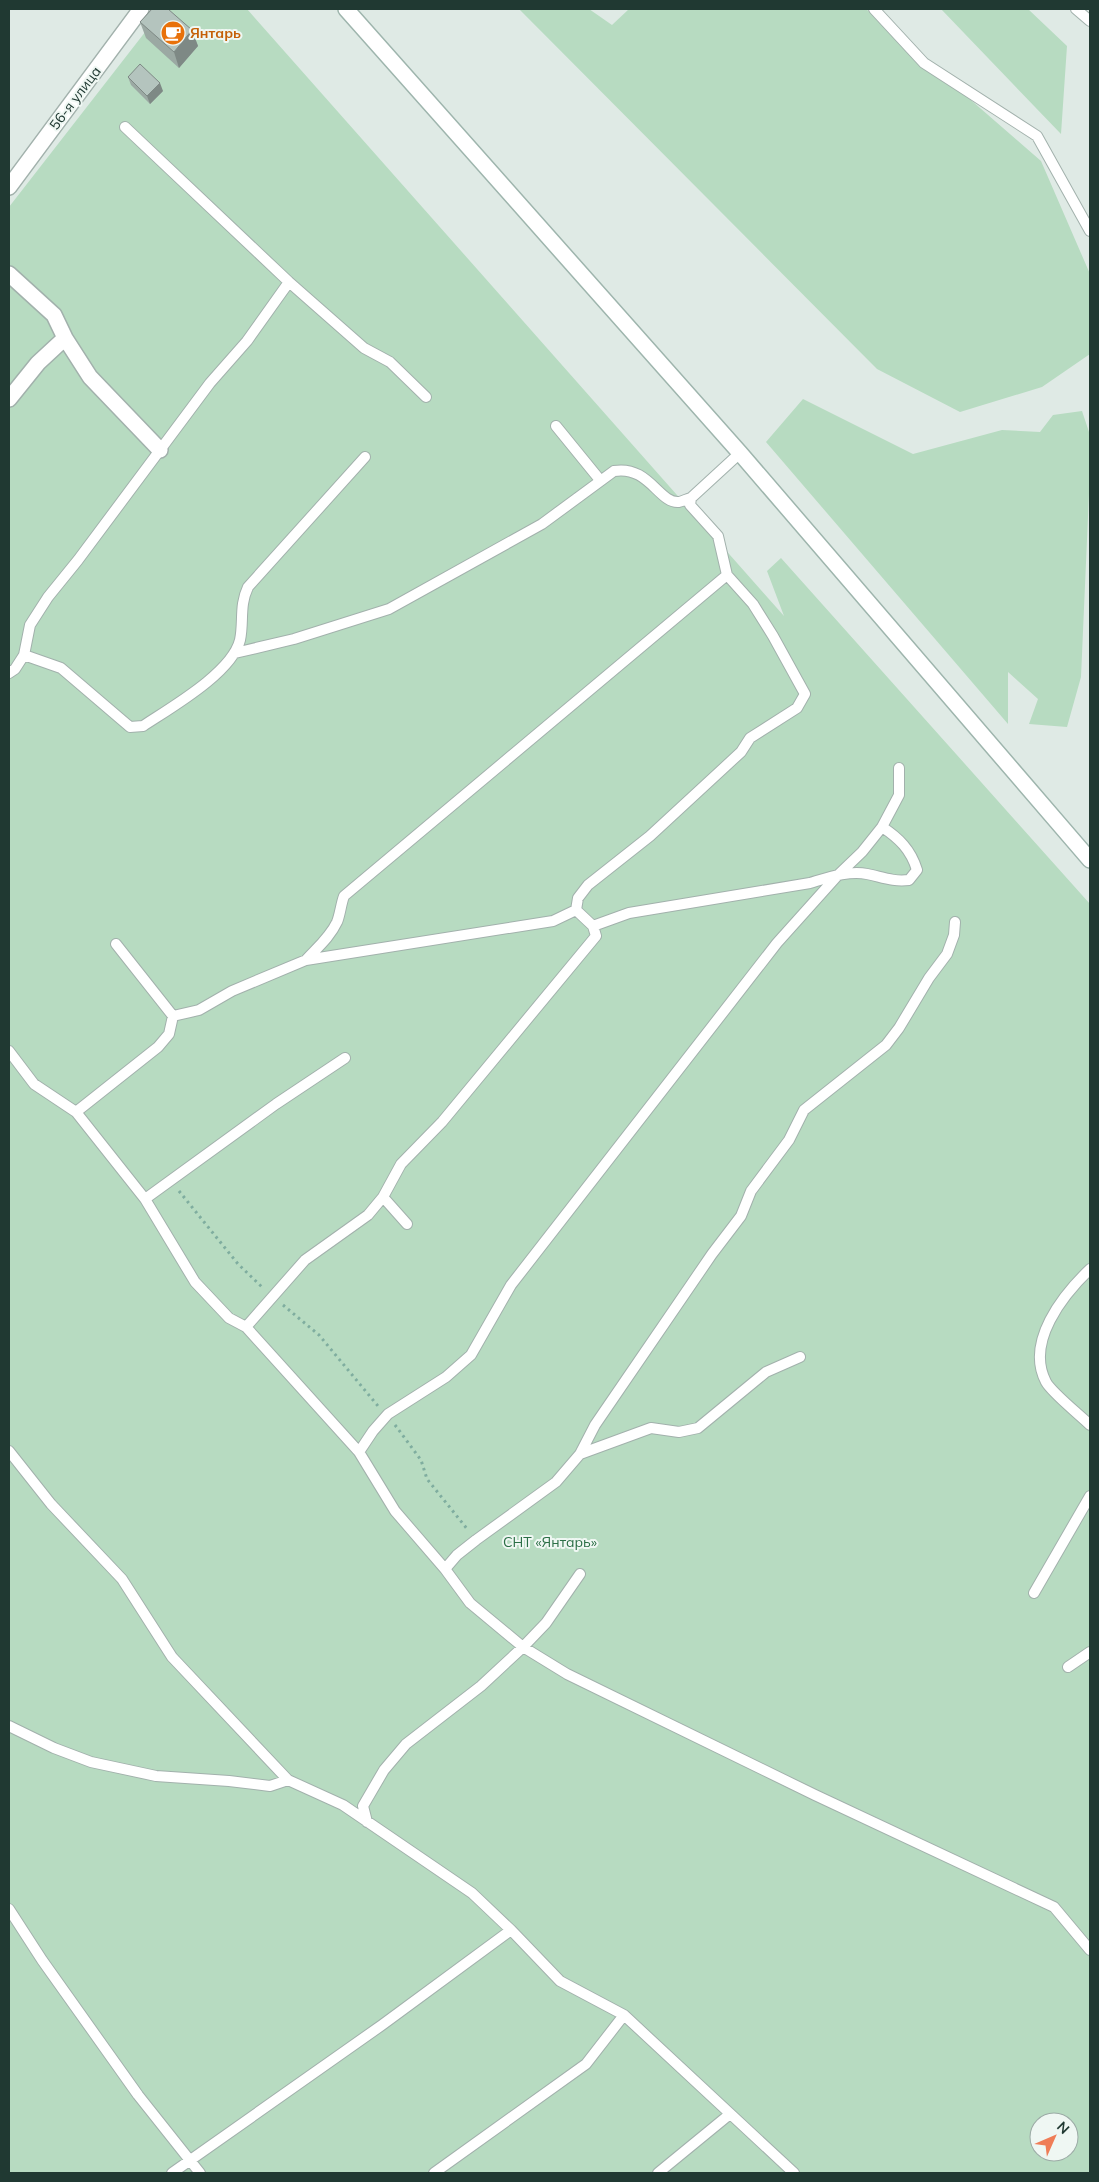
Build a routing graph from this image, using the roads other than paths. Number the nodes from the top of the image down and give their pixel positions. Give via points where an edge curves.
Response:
1 (141, 9) edge
2 (346, 9) edge
3 (874, 9) edge
4 (1076, 9) edge
5 (1090, 21) edge
6 (125, 127) dead end
7 (9, 187) edge
8 (1090, 231) edge
9 (9, 274) edge
10 (290, 282) junction
11 (65, 338) junction
12 (426, 397) dead end
13 (9, 399) edge
14 (556, 426) dead end
15 (160, 450) junction
16 (740, 453) junction
17 (365, 457) dead end
18 (600, 480) junction
19 (691, 498) junction
20 (727, 575) junction
21 (235, 653) junction
22 (24, 655) junction
23 (9, 673) edge
24 (899, 768) dead end
25 (882, 827) junction
26 (1090, 860) edge
27 (838, 875) junction
28 (576, 910) junction
29 (956, 922) dead end
30 (593, 926) junction
31 (116, 944) dead end
32 (306, 960) junction
33 (173, 1016) junction
34 (9, 1051) edge
35 (346, 1058) dead end
36 (76, 1112) junction
37 (383, 1197) junction
38 (145, 1199) junction
39 (407, 1224) dead end
40 (1090, 1269) edge
41 (246, 1327) junction
42 (800, 1357) dead end
43 (1090, 1425) edge
44 (9, 1450) edge
45 (359, 1452) junction
46 (580, 1454) junction
47 (1090, 1496) edge
48 (445, 1569) junction
49 (580, 1574) dead end
50 (1034, 1593) dead end
51 (523, 1647) junction
52 (1090, 1652) edge
53 (1068, 1668) dead end
54 (9, 1726) edge
55 (288, 1780) junction
56 (367, 1822) junction
57 (9, 1909) edge
58 (512, 1930) junction
59 (1090, 1950) edge
60 (624, 2015) junction
61 (730, 2114) junction
62 (189, 2159) junction
63 (172, 2173) edge
64 (200, 2173) edge
65 (434, 2173) edge
66 (658, 2173) edge
67 (794, 2173) edge

1 - 7 main road, 56-я улица
2 - 16 main road
3 - 8 lane via 924,63 1036,136
4 - 5 lane
6 - 10 lane
9 - 11 main road via 54,315
10 - 12 lane via 364,348 390,362
10 - 15 lane
11 - 13 main road via 38,363
11 - 15 main road via 90,377
14 - 18 lane
15 - 22 lane via 48,597 30,625
16 - 19 lane
16 - 26 main road
17 - 21 lane via 248,587 242,600 240,640
18 - 19 lane via 623,469 640,474 666,498 678,502
18 - 21 lane via 542,524 389,609 294,639
19 - 20 lane via 690,505 718,536
20 - 28 lane via 753,604 805,694 797,708 750,738 741,752 657,830 588,886 578,898
20 - 32 lane via 344,896 337,921
21 - 22 lane via 210,680 143,726 130,726 61,668
22 - 23 lane
24 - 25 lane via 899,795
25 - 27 lane
25 - 27 lane via 897,837 913,857 916,870 909,880 896,882 865,873
27 - 30 lane via 810,883 629,913
27 - 45 lane via 777,943 511,1285 471,1355 446,1377 388,1414
28 - 30 lane
28 - 32 lane via 553,921
29 - 46 lane via 947,954 899,1028 886,1044 804,1110 789,1140 751,1191 741,1216 595,1425
30 - 37 lane via 596,936 442,1122 401,1164
31 - 33 lane
32 - 33 lane via 232,990 199,1010
33 - 36 lane via 169,1034 158,1047
34 - 36 lane via 34,1084
35 - 38 lane via 276,1104
36 - 38 lane
37 - 39 lane
37 - 41 lane via 368,1214 305,1260
38 - 41 lane via 195,1282 229,1318
40 - 43 lane via 1057,1309 1042,1338 1040,1365 1047,1384
41 - 45 lane
42 - 46 lane via 766,1372 698,1428 679,1432 651,1428
44 - 55 lane via 51,1504 122,1579 172,1657
45 - 48 lane via 395,1511
46 - 48 lane via 556,1482 476,1540
47 - 50 lane
48 - 51 lane via 470,1603
49 - 51 lane via 546,1623
51 - 56 lane via 480,1686 406,1744 384,1770 362,1806
51 - 59 lane via 567,1674 1054,1907
52 - 53 lane
54 - 55 lane via 91,1762 156,1776 270,1786
55 - 56 lane via 343,1805
56 - 58 lane via 472,1894
57 - 62 lane via 138,2096
58 - 60 lane via 560,1981
58 - 62 lane
60 - 61 lane
60 - 65 lane via 586,2064
61 - 66 lane
61 - 67 lane
62 - 63 lane
62 - 64 lane

